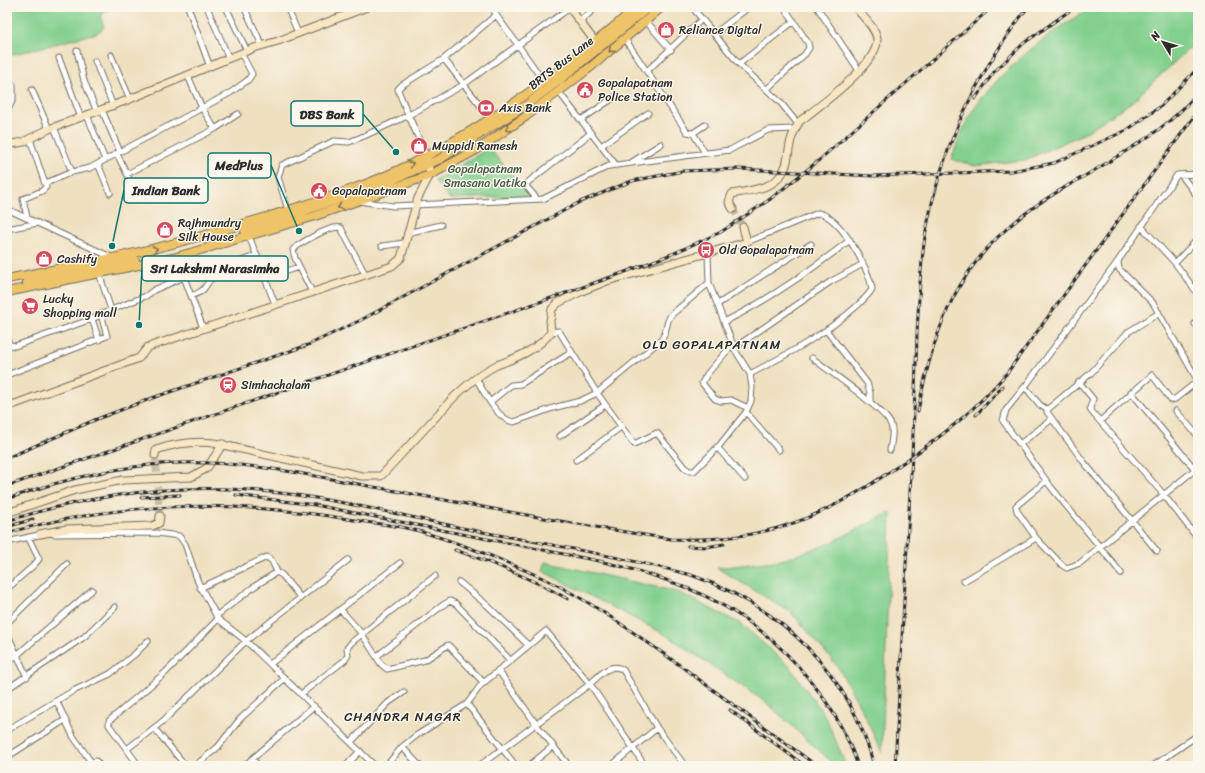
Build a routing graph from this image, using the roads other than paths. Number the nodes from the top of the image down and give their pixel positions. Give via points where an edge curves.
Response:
1 (188, 7) edge
2 (207, 7) edge
3 (226, 7) edge
4 (244, 7) edge
5 (287, 7) edge
6 (367, 7) edge
7 (493, 7) edge
8 (570, 7) edge
9 (597, 7) edge
10 (637, 7) edge
11 (649, 7) edge
12 (662, 7) edge
13 (692, 7) edge
14 (749, 7) edge
15 (784, 7) edge
16 (817, 7) edge
17 (855, 7) edge
18 (496, 15) junction
19 (702, 19) junction
20 (580, 21) junction
21 (646, 21) junction
22 (794, 21) junction
23 (298, 33) junction
24 (714, 34) junction
25 (625, 39) junction
26 (596, 43) junction
27 (262, 45) junction
28 (518, 45) junction
29 (671, 50) junction
30 (77, 51) dead end
31 (244, 52) junction
32 (111, 55) dead end
33 (59, 58) dead end
34 (229, 59) junction
35 (444, 59) junction
36 (95, 61) dead end
37 (739, 64) junction
38 (210, 67) junction
39 (647, 71) junction
40 (860, 72) junction
41 (188, 76) junction
42 (544, 82) junction
43 (13, 85) dead end
44 (463, 85) junction
45 (767, 89) junction
46 (32, 90) dead end
47 (558, 91) junction
48 (616, 96) dead end
49 (130, 99) junction
50 (113, 106) junction
51 (202, 108) junction
52 (99, 111) junction
53 (7, 112) edge
54 (648, 113) dead end
55 (238, 114) dead end
56 (409, 115) junction
57 (84, 117) junction
58 (490, 119) junction
59 (581, 120) junction
60 (705, 124) dead end
61 (796, 127) junction
62 (52, 128) junction
63 (215, 129) junction
64 (591, 133) junction
65 (693, 133) junction
66 (30, 139) junction
67 (661, 144) dead end
68 (7, 145) edge
69 (601, 146) junction
70 (118, 153) junction
71 (705, 153) junction
72 (426, 156) junction
73 (105, 160) junction
74 (98, 164) junction
75 (629, 164) junction
76 (429, 165) junction
77 (616, 166) junction
78 (72, 172) junction
79 (127, 174) junction
80 (1198, 174) edge
81 (430, 175) junction
82 (1181, 175) junction
83 (46, 183) junction
84 (132, 192) dead end
85 (110, 193) dead end
86 (1198, 197) edge
87 (537, 199) junction
88 (358, 201) junction
89 (416, 204) junction
90 (7, 209) edge
91 (733, 209) tunnel mouth
92 (288, 210) junction
93 (27, 217) junction
94 (38, 223) junction
95 (441, 225) dead end
96 (743, 226) tunnel mouth
97 (1141, 226) junction
98 (7, 229) edge
99 (407, 232) junction
100 (249, 236) junction
101 (1198, 239) edge
102 (850, 240) junction
103 (747, 242) junction
104 (404, 243) junction
105 (811, 244) dead end
106 (382, 246) dead end
107 (708, 253) junction
108 (257, 255) junction
109 (113, 258) junction
110 (173, 258) junction
111 (1118, 261) junction
112 (1175, 263) junction
113 (863, 264) junction
114 (299, 267) junction
115 (99, 273) junction
116 (365, 274) junction
117 (184, 277) junction
118 (265, 278) junction
119 (7, 279) edge
120 (709, 283) junction
121 (1196, 285) edge
122 (7, 287) edge
123 (7, 292) edge
124 (312, 292) junction
125 (1198, 294) edge
126 (190, 296) junction
127 (275, 304) junction
128 (718, 304) junction
129 (111, 310) junction
130 (1159, 313) junction
131 (101, 314) junction
132 (92, 319) junction
133 (724, 322) junction
134 (203, 328) junction
135 (826, 330) junction
136 (551, 332) junction
137 (7, 339) edge
138 (99, 340) junction
139 (733, 346) junction
140 (572, 352) junction
141 (812, 358) dead end
142 (750, 374) junction
143 (7, 375) edge
144 (476, 378) junction
145 (1198, 381) edge
146 (1079, 382) junction
147 (1025, 387) junction
148 (1131, 392) junction
149 (596, 393) junction
150 (870, 401) junction
151 (490, 402) junction
152 (605, 405) junction
153 (7, 407) edge
154 (747, 410) junction
155 (1048, 410) junction
156 (1176, 411) dead end
157 (1052, 418) junction
158 (1100, 421) junction
159 (621, 427) junction
160 (560, 436) dead end
161 (1198, 436) edge
162 (223, 444) junction
163 (1020, 444) junction
164 (717, 447) junction
165 (779, 450) dead end
166 (890, 450) dead end
167 (155, 455) dead end
168 (576, 460) dead end
169 (1197, 470) edge
170 (745, 480) dead end
171 (1046, 481) junction
172 (1164, 495) junction
173 (7, 513) edge
174 (160, 516) dead end
175 (1132, 521) junction
176 (40, 534) junction
177 (28, 537) junction
178 (1036, 538) junction
179 (1198, 539) edge
180 (7, 542) edge
181 (1100, 548) junction
182 (1157, 551) dead end
183 (348, 560) dead end
184 (400, 563) dead end
185 (67, 564) dead end
186 (277, 572) junction
187 (1121, 573) dead end
188 (435, 576) dead end
189 (964, 581) dead end
190 (459, 582) dead end
191 (200, 588) junction
192 (7, 589) edge
193 (92, 590) dead end
194 (300, 598) junction
195 (115, 607) dead end
196 (341, 610) junction
197 (217, 617) junction
198 (7, 623) edge
199 (7, 633) edge
200 (362, 634) junction
201 (148, 641) dead end
202 (246, 641) junction
203 (528, 645) junction
204 (16, 656) junction
205 (377, 656) junction
206 (7, 661) edge
207 (511, 661) junction
208 (270, 664) junction
209 (498, 670) junction
210 (27, 677) junction
211 (286, 678) junction
212 (484, 683) junction
213 (590, 684) junction
214 (7, 689) edge
215 (404, 692) dead end
216 (301, 694) junction
217 (57, 702) junction
218 (467, 704) junction
219 (314, 706) junction
220 (65, 720) junction
221 (536, 724) junction
222 (154, 728) junction
223 (657, 728) junction
224 (7, 730) edge
225 (1198, 735) edge
226 (351, 742) junction
227 (553, 746) junction
228 (402, 747) junction
229 (632, 747) junction
230 (127, 749) junction
231 (503, 749) junction
232 (360, 752) junction
233 (7, 757) edge
234 (252, 759) junction
235 (100, 766) edge
236 (139, 766) edge
237 (186, 766) edge
238 (195, 766) edge
239 (244, 766) edge
240 (259, 766) edge
241 (346, 766) edge
242 (375, 766) edge
243 (386, 766) edge
244 (420, 766) edge
245 (479, 766) edge
246 (516, 766) edge
247 (529, 766) edge
248 (569, 766) edge
249 (611, 766) edge
250 (645, 766) edge
251 (685, 766) edge
252 (1153, 766) edge

1 - 38 street
2 - 34 street
3 - 31 street
4 - 27 street
5 - 23 street
6 - 23 street
7 - 18 street
8 - 20 street
8 - 28 street
9 - 20 street
10 - 26 main road
11 - 76 main road, BRTS Bus Lane via 524,106
12 - 21 main road
13 - 19 street
14 - 24 street
15 - 22 street
16 - 40 street
17 - 40 street via 876,34 877,41
18 - 28 street
18 - 35 street
19 - 24 street
19 - 29 street
20 - 26 street
21 - 25 main road
21 - 29 street
22 - 37 street
22 - 45 street via 808,43 808,51
23 - 27 street
24 - 37 street
25 - 39 street
25 -> 47 main road
26 - 42 main road
27 - 31 street
28 - 42 street
28 - 44 street
29 - 39 street
30 - 52 street via 84,81
31 - 34 street
31 - 51 street via 251,77 230,93
32 - 49 street
33 - 57 street
34 - 38 street
35 - 44 street
35 - 56 street via 398,89
36 - 50 street
37 - 45 street
38 - 41 street
39 - 65 street via 687,132
40 - 61 street
41 - 49 street
41 - 51 street
42 - 58 main road
43 - 53 street via 13,99
44 - 56 street
44 - 58 street
45 - 61 street
46 - 62 street
47 - 59 street
47 -> 81 main road via 478,149
48 - 59 street
49 - 50 street
50 - 52 street
51 - 63 street
51 - 70 street
52 - 57 street
52 - 70 street
54 - 69 street
55 - 63 street
56 - 72 street
56 - 92 street via 349,142 334,141 282,165 278,177
57 - 62 street
57 - 73 street
58 - 72 main road
59 - 64 street
60 - 65 street
61 - 71 street via 768,130 730,150
61 - 91 street via 783,173 770,186 732,194 729,202
62 - 66 street
62 - 78 street
63 - 79 street
64 - 69 street
64 - 87 street via 527,183 527,188
65 - 71 street
66 - 68 street
66 - 83 street
67 - 75 street
69 - 77 street
70 - 73 street
70 - 79 street
71 - 75 street
72 - 76 street
92 -> 72 main road via 391,174
73 - 74 street
74 - 78 street
74 - 85 street
75 - 77 street
76 - 81 street
76 - 122 main road, BRTS Bus Lane via 376,187 188,249
77 - 87 street via 609,166 543,199
78 - 83 street
79 - 84 street via 133,188
80 - 82 street
81 - 88 main road
81 - 89 street
82 - 86 street
82 - 97 street via 1177,175
83 - 93 street via 44,190 23,199
87 - 89 street
88 - 89 street via 393,206
88 -> 100 main road
89 - 99 street
90 - 93 street
109 -> 92 main road via 184,242
93 - 94 street
94 - 98 street
94 - 109 street
95 - 99 street
96 - 103 street
97 - 111 street
97 - 112 street
99 - 104 street
100 - 108 street
100 - 110 main road
101 - 112 street
102 - 103 street via 830,218 818,212
102 - 113 street
102 - 133 street via 770,297
103 - 107 street
104 - 106 street
104 - 116 street via 400,258 395,264
105 - 128 street
107 - 120 street
107 - 136 street via 607,281 558,303 552,309
108 - 118 street
108 - 126 street via 220,271 210,279 205,289
109 - 119 main road
110 - 115 main road
110 - 117 street
111 - 130 street via 1119,269 1146,294
111 - 147 street
112 - 121 street
113 - 135 street via 871,285 870,292
113 - 139 street via 830,282
114 - 116 street via 293,254 294,248 308,239 338,227 341,228
114 - 118 street
114 - 124 street
115 - 123 main road
115 - 129 street
116 - 124 street
117 - 126 street
117 - 129 street
118 - 127 street
120 - 128 street
120 - 149 street via 671,315 667,322 666,334 661,340
121 - 125 street
124 - 127 street
126 - 134 street
127 - 134 street
128 - 133 street
129 - 131 street
130 - 145 street
130 - 146 street via 1128,332 1104,361
131 - 132 street
131 - 138 street via 107,336
132 - 137 street via 15,346 10,345
132 - 138 street
133 - 139 street
134 - 153 street via 148,347 139,358
135 - 142 street
135 - 150 street via 867,384
136 - 140 street via 559,331
136 - 144 street via 545,340 528,351
138 - 143 street
139 - 142 street
139 - 154 street via 702,383 715,399 731,400
140 - 149 street
140 - 151 street via 521,384 511,385
141 - 150 street
142 - 154 street via 751,401
144 - 151 street
144 - 162 street via 455,396 381,476 362,476
145 - 148 street via 1175,399 1170,398 1152,375
146 - 155 street via 1056,400
146 - 158 street via 1093,399 1090,408
147 - 155 street via 1040,405
147 - 163 street via 1006,410 1003,418
148 - 158 street
148 - 169 street
149 - 151 street via 580,401 514,422 505,419
149 - 152 street
150 - 166 street via 891,425
152 - 159 street
152 - 160 street
154 - 164 street
154 - 165 street
155 - 157 street
156 - 161 street
157 - 163 street
157 - 175 street
158 - 172 street
159 - 164 street via 636,444 657,433 689,471 694,471
159 - 168 street
162 - 167 street via 200,442 172,446 156,450
162 - 173 street via 207,468 191,477 123,480 75,490
163 - 171 street
164 - 170 street
169 - 172 street
171 - 178 street via 1016,506
171 - 181 street
172 - 175 street
172 - 179 street
174 - 176 street via 159,523 152,526 67,529
175 - 181 street
175 - 182 street
176 - 177 street
176 - 191 street via 176,535 185,544
177 - 180 street
177 - 192 street via 39,559
178 - 181 street via 1056,560 1068,568 1080,563
178 - 189 street
181 - 187 street
183 - 194 street
184 - 196 street
185 - 198 street
186 - 191 street via 267,557
186 - 194 street
186 - 197 street via 260,582
188 - 200 street
190 - 203 street
191 - 197 street
193 - 204 street
194 - 202 street
195 - 210 street via 84,637
196 - 200 street
196 - 208 street
197 - 202 street
197 - 230 street via 166,672 109,721 109,725
199 - 204 street
200 - 205 street
200 - 216 street via 348,646 345,660
201 - 217 street via 110,674 86,684
202 - 208 street
202 - 222 street
203 - 207 street
203 - 213 street via 541,634 548,632
204 - 206 street
204 - 210 street
205 - 207 street via 450,601 456,604
205 - 212 street via 387,669 425,660 448,645
207 - 209 street
208 - 211 street
209 - 212 street
209 - 221 street
210 - 214 street
211 - 216 street
211 - 238 street via 240,719 218,747
212 - 218 street
213 - 221 street
213 - 223 street via 612,666 618,666
213 - 229 street
215 - 226 street via 388,703
216 - 219 street
217 - 220 street
217 - 224 street
218 - 228 street
218 - 231 street
219 - 226 street
219 - 234 street
220 - 233 street
220 - 235 street via 89,760 96,761
221 - 227 street
221 - 231 street
222 - 230 street
222 - 237 street
223 - 229 street
223 - 251 street
225 - 252 street
226 - 232 street
227 - 247 street
227 - 248 street
228 - 243 street
228 - 244 street
229 - 249 street
229 - 250 street
230 - 236 street
231 - 245 street
231 - 246 street
232 - 241 street
232 - 242 street
234 - 239 street
234 - 240 street

